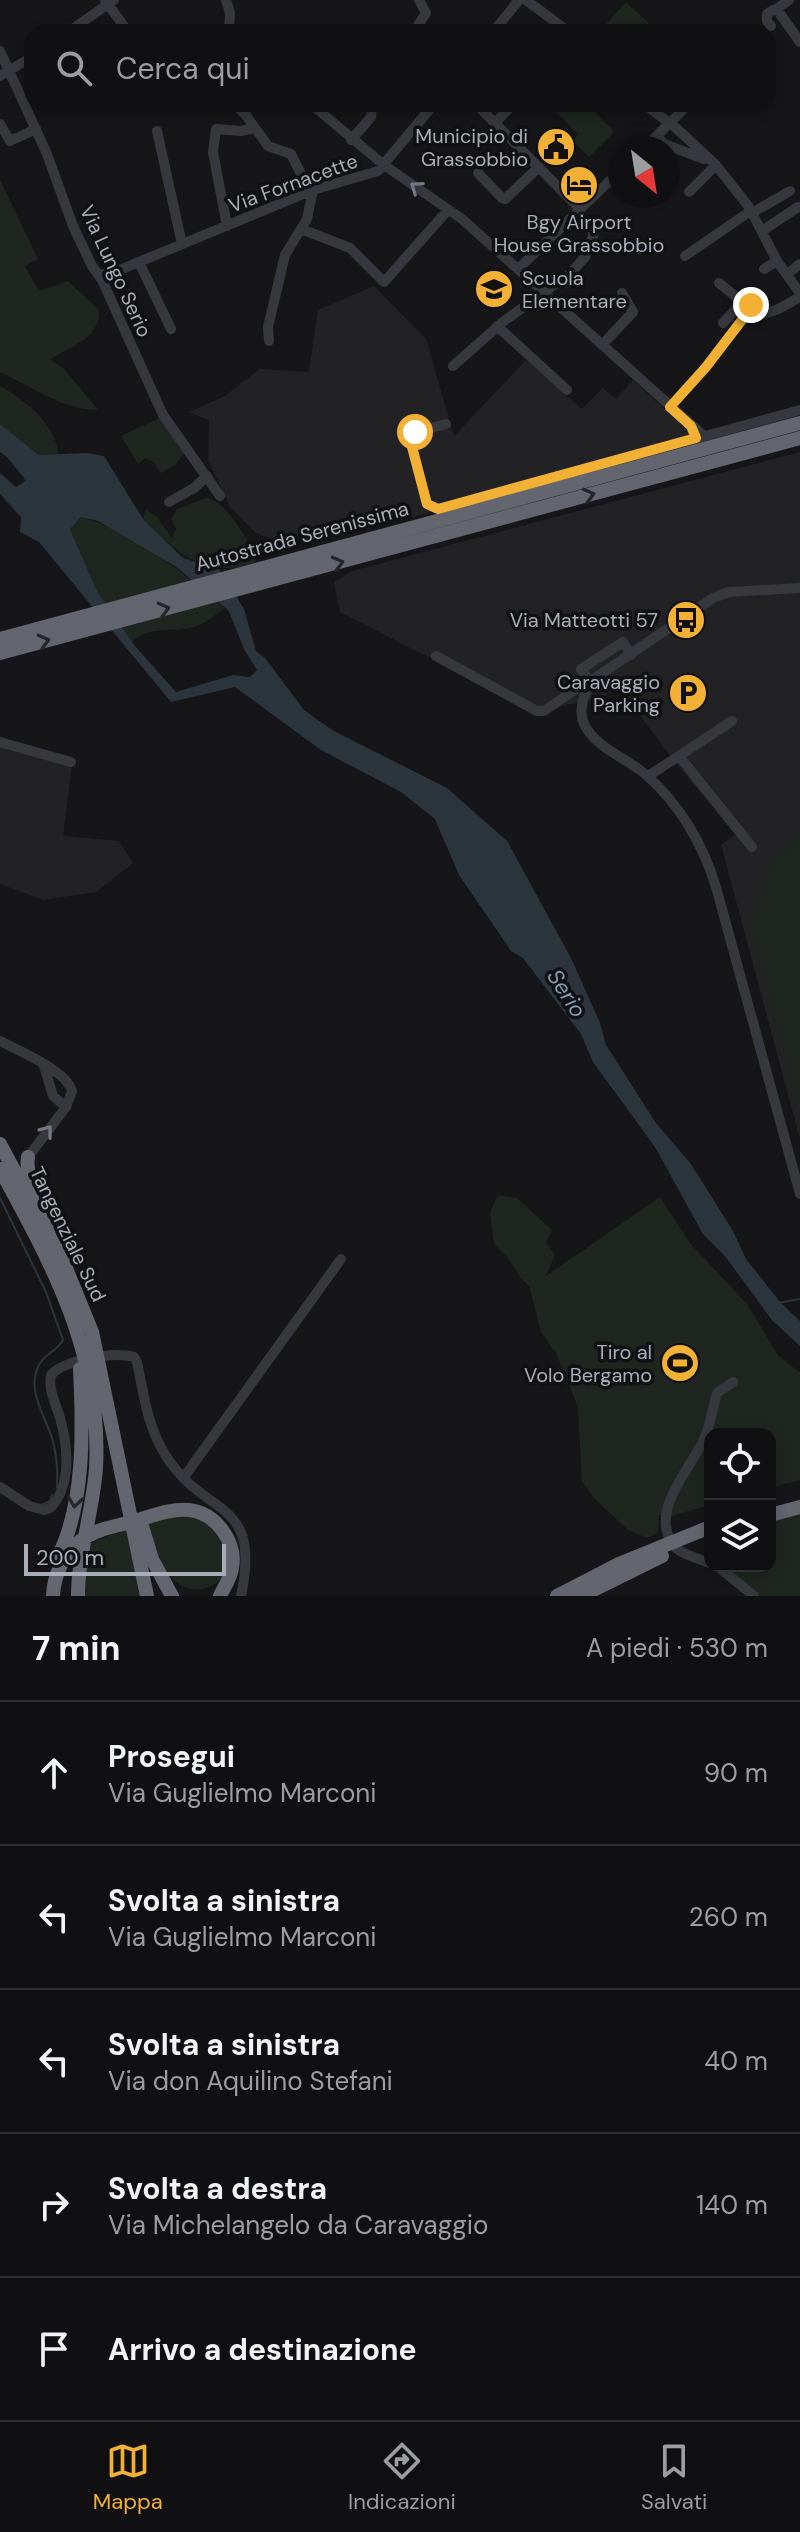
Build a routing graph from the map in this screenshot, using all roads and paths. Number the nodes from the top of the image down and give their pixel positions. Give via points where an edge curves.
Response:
1 (226, 0) edge
2 (419, 0) edge
3 (519, 0) edge
4 (526, 0) edge
5 (109, 1) edge
6 (776, 12) edge
7 (79, 24) edge
8 (123, 24) edge
9 (229, 24) edge
10 (419, 24) edge
11 (500, 24) edge
12 (558, 24) edge
13 (796, 38) edge
14 (0, 51) edge
15 (24, 62) edge
16 (5, 73) edge
17 (24, 107) edge
18 (27, 112) edge
19 (241, 112) edge
20 (320, 112) edge
21 (371, 112) edge
22 (427, 112) edge
23 (484, 112) edge
24 (505, 112) edge
25 (653, 112) joint
26 (681, 112) edge
27 (495, 123) junction
28 (0, 124) edge
29 (670, 124) junction
30 (255, 128) junction
31 (36, 129) junction
32 (157, 131) dead end
33 (657, 136) joint
34 (351, 140) junction
35 (680, 149) edge
36 (384, 165) junction
37 (716, 165) junction
38 (539, 167) junction
39 (478, 173) dead end
40 (608, 182) edge
41 (312, 191) junction
42 (790, 191) dead end
43 (689, 192) dead end
44 (798, 207) edge
45 (448, 210) junction
46 (578, 210) junction
47 (751, 210) junction
48 (227, 226) junction
49 (301, 229) junction
50 (762, 231) junction
51 (182, 244) junction
52 (685, 256) dead end
53 (777, 261) junction
54 (139, 262) junction
55 (800, 264) edge
56 (518, 269) junction
57 (764, 269) dead end
58 (787, 274) junction
59 (100, 275) junction
60 (719, 283) dead end
61 (544, 292) junction
62 (622, 293) dead end
63 (800, 295) edge
64 (746, 310) junction
65 (723, 323) dead end
66 (497, 326) junction
67 (171, 329) dead end
68 (269, 341) dead end
69 (602, 345) junction
70 (453, 366) dead end
71 (567, 390) dead end
72 (670, 407) junction
73 (800, 410) edge
74 (800, 423) edge
75 (446, 424) dead end
76 (700, 437) junction
77 (800, 438) edge
78 (207, 476) junction
79 (220, 496) dead end
80 (169, 502) dead end
81 (800, 588) edge
82 (0, 639) edge
83 (0, 653) edge
84 (631, 655) junction
85 (436, 656) dead end
86 (589, 686) junction
87 (732, 721) dead end
88 (0, 742) edge
89 (679, 756) junction
90 (71, 762) dead end
91 (648, 776) junction
92 (752, 847) dead end
93 (0, 1041) edge
94 (43, 1064) junction
95 (66, 1107) junction
96 (0, 1144) edge
97 (28, 1157) joint
98 (0, 1169) edge
99 (800, 1194) edge
100 (49, 1234) junction
101 (341, 1259) dead end
102 (82, 1341) junction
103 (733, 1382) dead end
104 (105, 1390) junction
105 (184, 1477) junction
106 (0, 1487) edge
107 (800, 1498) edge
108 (776, 1504) edge
109 (800, 1507) edge
110 (776, 1513) edge
111 (142, 1527) junction
112 (704, 1530) edge
113 (704, 1537) edge
114 (646, 1558) junction
115 (704, 1561) edge
116 (724, 1572) edge
117 (218, 1594) edge
118 (47, 1596) edge
119 (53, 1596) edge
120 (75, 1596) edge
121 (147, 1596) edge
122 (172, 1596) edge
123 (185, 1596) edge
124 (241, 1596) edge
125 (557, 1596) edge
126 (581, 1596) edge
127 (754, 1596) edge

1 - 9 street
2 - 10 street via 426,13
3 - 11 street
4 - 12 street
5 - 7 street
5 - 8 street
6 - 13 street
14 - 16 street, Via Lungo Serio
15 - 16 street
16 - 17 street, Via Lungo Serio
18 - 31 street, Via Lungo Serio
19 - 30 street
20 - 34 street
21 - 34 street
22 - 36 street
23 - 27 street
24 - 27 street
25 - 29 street
25 - 33 street
26 - 29 street
27 - 38 street
28 - 31 street via 10,141
29 - 33 street
29 - 37 street
30 - 41 street via 268,146 291,154
30 - 48 street via 216,129 213,152
31 - 59 street, Via Lungo Serio via 73,226
32 - 51 street
34 - 36 street
35 - 37 street
36 - 41 street, Via Fornacette via 371,174
45 -> 36 street, Via Fornacette
37 - 43 street
37 - 47 street
38 - 39 street via 505,199
38 - 46 street
40 - 46 street
41 - 48 street, Via Fornacette
41 - 49 street
42 - 47 street
44 - 50 street
45 - 49 street via 384,282 350,248
45 - 56 street, Via Fornacette
46 - 56 street
46 - 61 street via 594,233 585,257
47 - 50 street
47 - 52 street
48 - 51 street, Via Fornacette
49 - 68 street via 285,255
50 - 53 street
51 - 54 street, Via Fornacette
53 - 57 street
53 - 58 street
54 - 59 street, Via Fornacette
54 - 67 street
55 - 58 street
56 - 61 street, Via Fornacette
58 - 63 street
59 - 78 street, Via Lungo Serio via 163,415
60 - 64 street
61 - 66 street
61 - 69 street, Via Fornacette
62 - 69 street via 633,312
63 - 64 street via 770,313
64 - 65 street via 736,309
64 - 72 street
66 - 70 street
66 - 71 street
69 - 72 street, Via Fornacette
72 - 76 street, Via Fornacette
73 - 76 street
74 - 82 highway, Autostrada Serenissima
75 - 76 street via 415,432 411,443 427,504 438,509
83 -> 77 highway, Autostrada Serenissima
78 - 79 street, Via Lungo Serio
78 - 80 street
81 - 84 street via 729,592
84 - 86 street
84 - 86 street via 623,642 581,669
85 - 86 street via 537,711
86 - 91 street via 581,713 589,733
87 - 89 street
88 - 90 street
89 - 91 street
89 - 92 street
91 - 99 street via 682,815 711,871
93 - 94 street
94 - 95 street via 53,1096
94 - 95 street via 70,1085
97 -> 95 street
96 - 100 highway, Tangenziale Sud
97 - 100 highway via 28,1173 51,1215
98 - 102 highway, Tangenziale Sud via 55,1271
100 - 104 highway, Tangenziale Sud via 92,1332
101 - 105 street
102 -> 118 highway via 77,1493
102 - 120 highway, Tangenziale Sud via 96,1440 94,1489 81,1564 72,1579
103 - 115 street via 717,1393 706,1437 672,1494 666,1517 665,1529 677,1550
104 - 111 highway
104 - 121 highway
105 - 106 street via 151,1430 137,1362 118,1355 64,1364 51,1375 64,1440 61,1496 50,1508 36,1509
105 - 124 street via 242,1531 247,1569
107 - 108 highway
109 - 110 highway
111 - 122 highway
111 - 123 highway via 169,1582
112 - 114 highway
113 - 114 highway
114 - 125 highway
114 - 126 highway
116 - 127 street
117 - 119 highway via 233,1556 216,1523 188,1510 87,1536 58,1570

